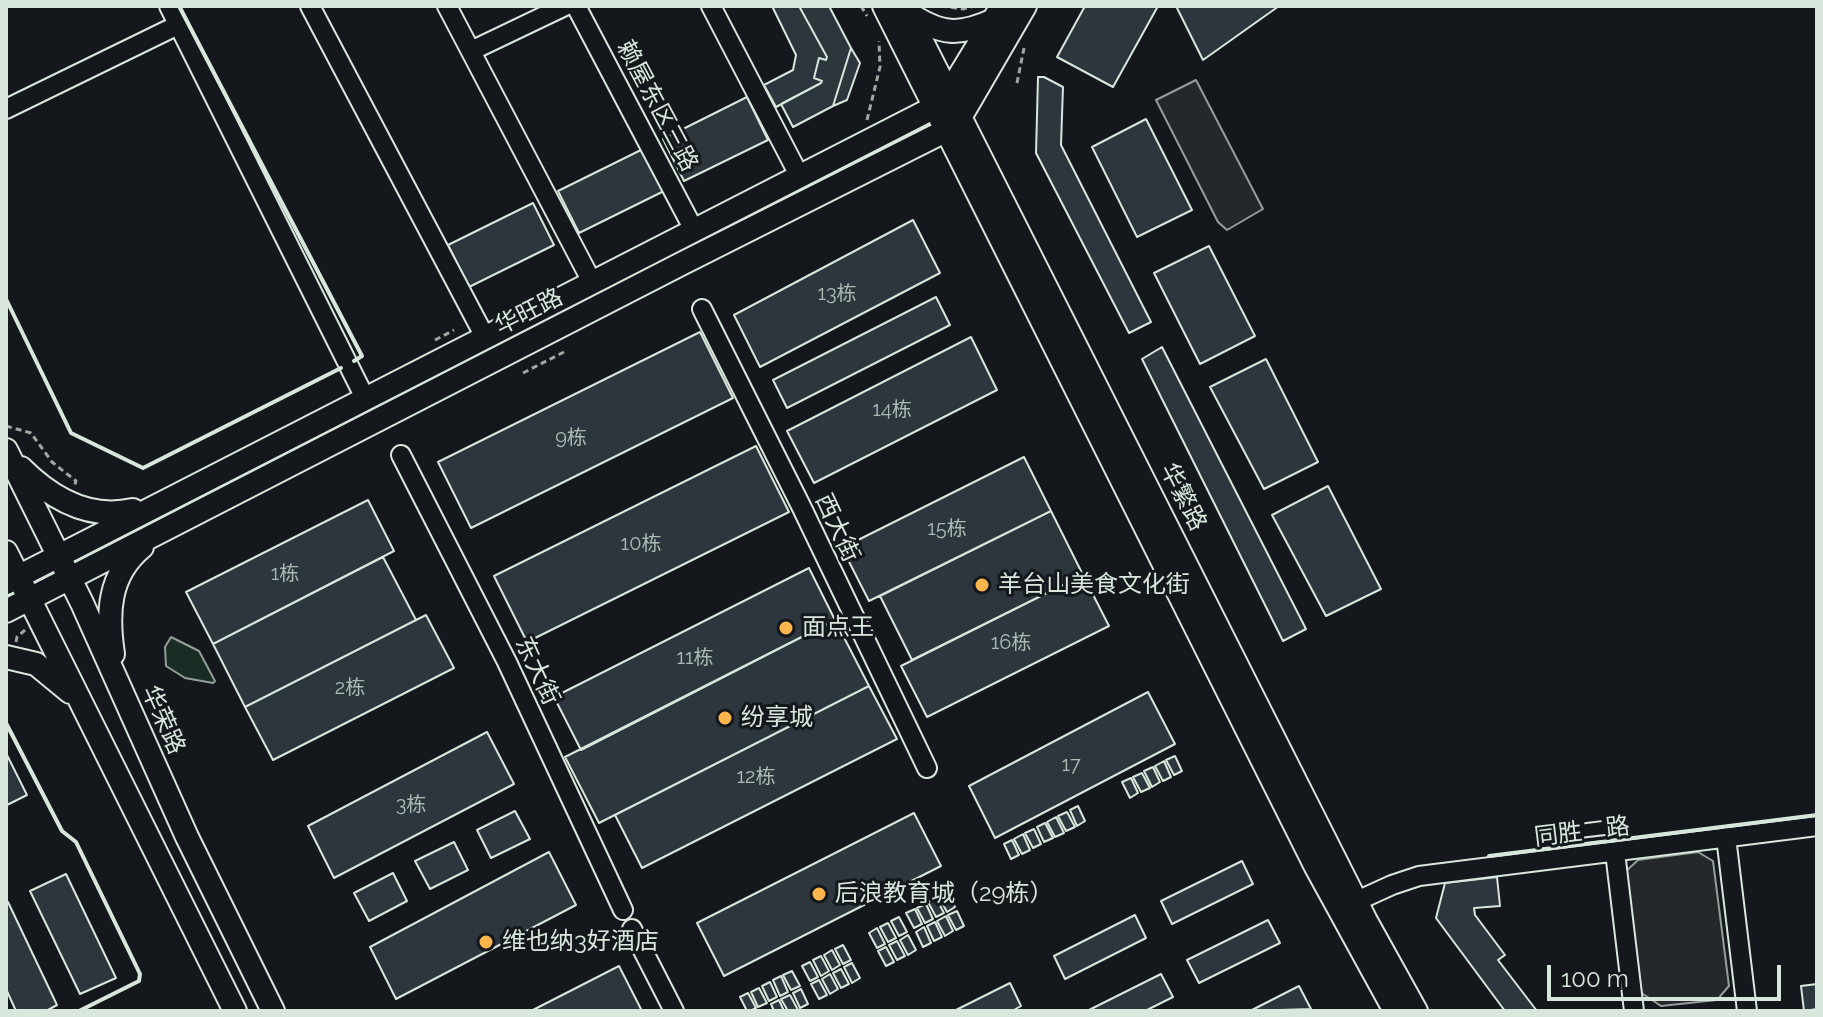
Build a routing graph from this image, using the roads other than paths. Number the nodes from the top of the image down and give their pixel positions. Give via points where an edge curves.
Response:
1 (169, 6) edge
2 (310, 6) edge
3 (447, 6) edge
4 (565, 6) edge
5 (576, 6) edge
6 (711, 6) edge
7 (1025, 6) edge
8 (906, 10) edge
9 (876, 12) edge
10 (998, 13) edge
11 (178, 25) junction
12 (471, 51) junction
13 (942, 100) junction
14 (6, 109) edge
15 (954, 123) junction
16 (800, 177) junction
17 (694, 230) junction
18 (592, 282) junction
19 (702, 309) dead end
20 (485, 337) junction
21 (365, 398) junction
22 (7, 452) edge
23 (401, 455) dead end
24 (153, 506) junction
25 (162, 531) junction
26 (6, 552) edge
27 (58, 554) junction
28 (70, 578) junction
29 (12, 579) edge
30 (30, 597) junction
31 (9, 619) edge
32 (6, 657) edge
33 (117, 679) junction
34 (79, 701) junction
35 (927, 768) dead end
36 (1817, 826) edge
37 (1726, 837) junction
38 (1615, 852) junction
39 (1357, 901) junction
40 (623, 910) dead end
41 (632, 929) dead end
42 (235, 1011) edge
43 (273, 1011) edge
44 (674, 1011) edge
45 (1395, 1011) edge
46 (1416, 1011) edge
47 (1634, 1011) edge
48 (1747, 1011) edge

1 - 11 street
2 - 20 street
3 - 12 street
4 - 12 street
5 - 17 street, 赖屋东区三路
6 - 16 street
7 - 15 main road
8 - 10 main road via 932,28 948,31 969,30
8 - 13 main road, 华繁路
9 - 13 main road, 华繁路
10 - 13 main road
11 - 14 street
11 - 21 street
12 - 18 street
13 - 15 main road, 华繁路
13 - 16 main road, 华旺路
15 - 25 main road, 华旺路
15 - 39 main road, 华繁路
15 - 45 main road, 华繁路 via 1316,867
16 - 17 main road, 华旺路
17 - 18 main road, 华旺路
18 - 20 main road, 华旺路
19 - 35 street, 西大街
20 - 21 main road, 华旺路
21 - 24 main road, 华旺路
22 - 24 main road via 41,487 90,513
22 - 27 main road, 华荣路
23 - 40 street, 东大街 via 507,662
24 - 27 main road, 华旺路
25 - 28 main road, 华旺路
25 - 33 main road via 137,551 116,580 109,619
26 - 29 main road
27 - 28 main road, 华荣路
27 - 29 main road, 华旺路
28 - 30 main road, 华旺路
28 - 33 main road, 华荣路
29 - 30 main road
30 - 31 main road, 华旺路
30 - 34 main road
32 - 34 main road via 36,664
33 - 43 main road, 华荣路
34 - 42 main road
36 - 37 street, 同胜二路
37 - 38 street, 同胜二路
37 - 48 street
38 - 39 street, 同胜二路 via 1419,876
38 - 47 street
39 - 46 main road, 华繁路
41 - 44 street

